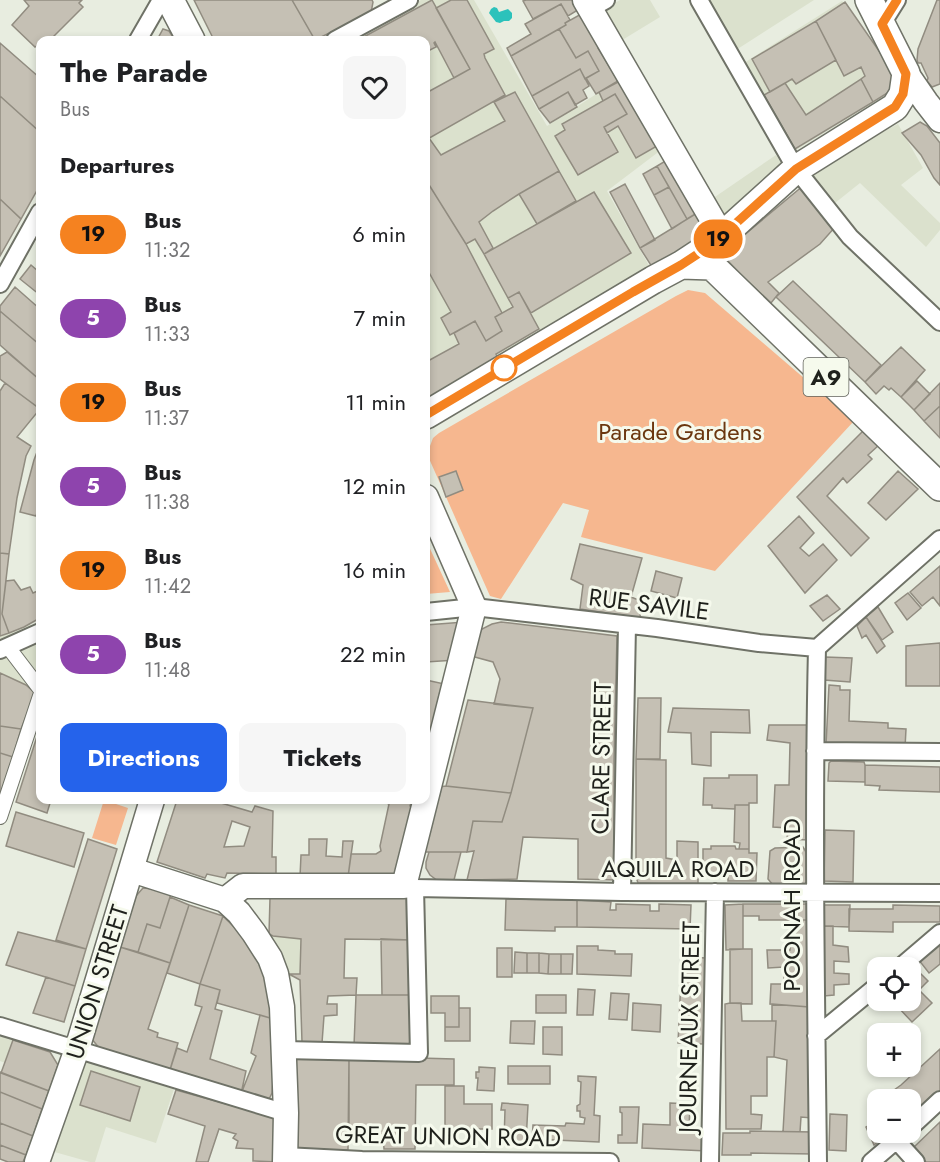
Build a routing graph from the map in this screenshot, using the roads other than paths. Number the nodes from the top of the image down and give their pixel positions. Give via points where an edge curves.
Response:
1 (160, 0) edge
2 (170, 0) edge
3 (409, 0) edge
4 (699, 0) edge
5 (869, 0) edge
6 (897, 0) edge
7 (594, 3) edge
8 (384, 6) edge
9 (882, 24) junction
10 (140, 36) edge
11 (189, 36) edge
12 (341, 36) edge
13 (921, 101) edge
14 (796, 169) junction
15 (36, 219) edge
16 (706, 253) junction
17 (0, 284) edge
18 (940, 322) edge
19 (430, 413) edge
20 (940, 487) edge
21 (430, 506) edge
22 (940, 539) edge
23 (474, 607) junction
24 (430, 612) edge
25 (627, 625) junction
26 (36, 634) edge
27 (818, 648) junction
28 (4, 649) edge
29 (36, 685) edge
30 (36, 708) edge
31 (815, 751) junction
32 (940, 752) edge
33 (430, 800) edge
34 (151, 804) edge
35 (429, 804) edge
36 (0, 817) edge
37 (132, 870) junction
38 (410, 887) junction
39 (622, 892) junction
40 (715, 892) junction
41 (815, 892) junction
42 (940, 893) edge
43 (225, 900) junction
44 (940, 933) edge
45 (912, 957) edge
46 (867, 994) edge
47 (1, 1023) edge
48 (816, 1036) junction
49 (77, 1049) junction
50 (284, 1050) junction
51 (940, 1100) edge
52 (286, 1113) junction
53 (921, 1118) edge
54 (895, 1143) edge
55 (905, 1143) edge
56 (285, 1159) edge
57 (362, 1161) edge
58 (37, 1162) edge
59 (610, 1162) edge
60 (710, 1162) edge
61 (818, 1162) edge
62 (872, 1162) edge
63 (916, 1162) edge

1 - 10 street
2 - 11 main road
3 - 8 street
4 - 14 street
5 - 9 main road
6 - 9 street
7 - 16 main road
8 - 12 street
9 - 13 main road
13 - 14 main road
14 - 16 main road
14 - 18 street via 849,237
15 - 17 street
16 - 19 main road
16 - 20 main road, A9
21 - 23 main road
22 - 27 street
23 - 24 street, RUE SAVILE
23 - 25 street, RUE SAVILE
23 - 33 main road
25 - 27 street, RUE SAVILE
25 - 39 street, CLARE STREET
26 - 28 street
27 - 31 street, POONAH ROAD
28 - 29 street
30 - 36 street
31 - 32 street
31 - 41 street, POONAH ROAD
34 - 37 main road, UNION STREET
35 - 38 main road
37 - 43 main road
37 - 49 main road, UNION STREET
38 - 39 street, AQUILA ROAD
38 - 43 main road via 243,886
38 - 50 street via 419,1053
39 - 40 street, AQUILA ROAD
40 - 41 street, AQUILA ROAD
40 - 60 street, JOURNEAUX STREET
41 - 42 street, AQUILA ROAD
41 - 48 street, POONAH ROAD
43 - 50 main road via 240,913 270,958 282,1007
44 - 45 street
46 - 48 street
47 - 49 street
48 - 61 street, POONAH ROAD
49 - 52 street
49 - 58 main road, UNION STREET
50 - 52 main road
51 - 53 street
52 - 56 main road
54 - 62 street
55 - 63 street
56 - 57 street, GREAT UNION ROAD
57 - 59 street, GREAT UNION ROAD

